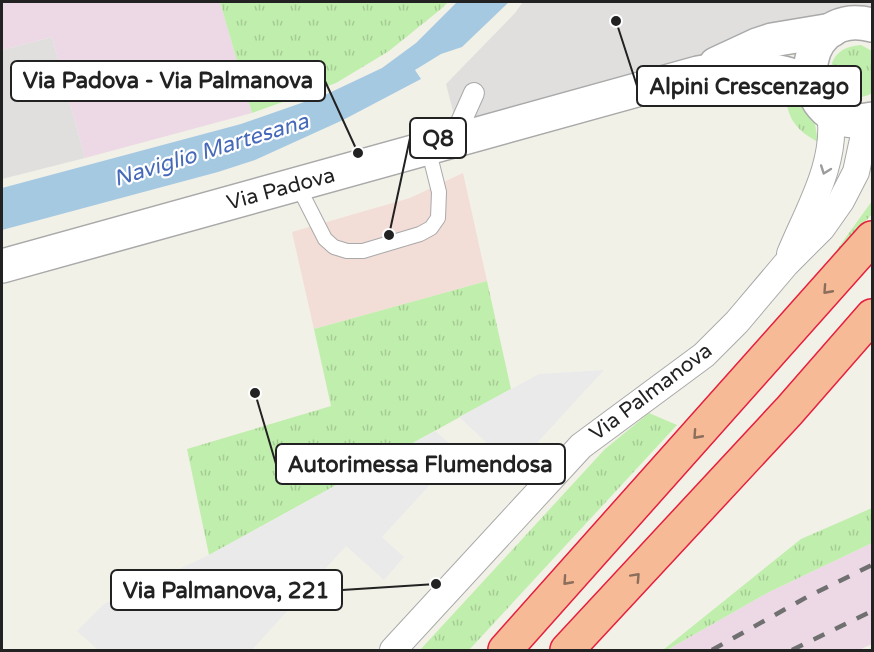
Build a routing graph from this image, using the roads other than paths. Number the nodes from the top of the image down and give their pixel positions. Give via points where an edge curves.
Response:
1 (873, 25) edge
2 (832, 30) junction
3 (698, 73) junction
4 (810, 81) junction
5 (474, 93) dead end
6 (831, 112) junction
7 (870, 120) edge
8 (440, 145) junction
9 (297, 184) junction
10 (873, 238) edge
11 (786, 264) junction
12 (2, 266) edge
13 (873, 316) edge
14 (873, 347) edge
15 (789, 411) junction
16 (393, 651) edge
17 (505, 651) edge
18 (567, 651) edge

1 - 2 street, Via Padova via 856,23
2 - 3 street, Via Padova via 772,40
2 - 4 street via 813,52
3 - 4 street, Via Padova via 757,68
3 - 8 street, Via Padova
4 - 6 street via 818,100
5 - 8 street
6 - 7 street, Via Palmanova via 847,120
6 -> 11 street, Via Palmanova via 828,160
7 - 11 street, Via Palmanova via 856,171 841,201 822,228
8 - 9 street, Via Padova
8 - 9 lane via 438,218 431,228 363,250 347,251 325,239
9 - 12 street, Via Padova
10 -> 17 highway
11 - 16 street, Via Palmanova via 704,355 581,446
13 - 15 highway
14 - 15 highway
18 -> 15 highway

